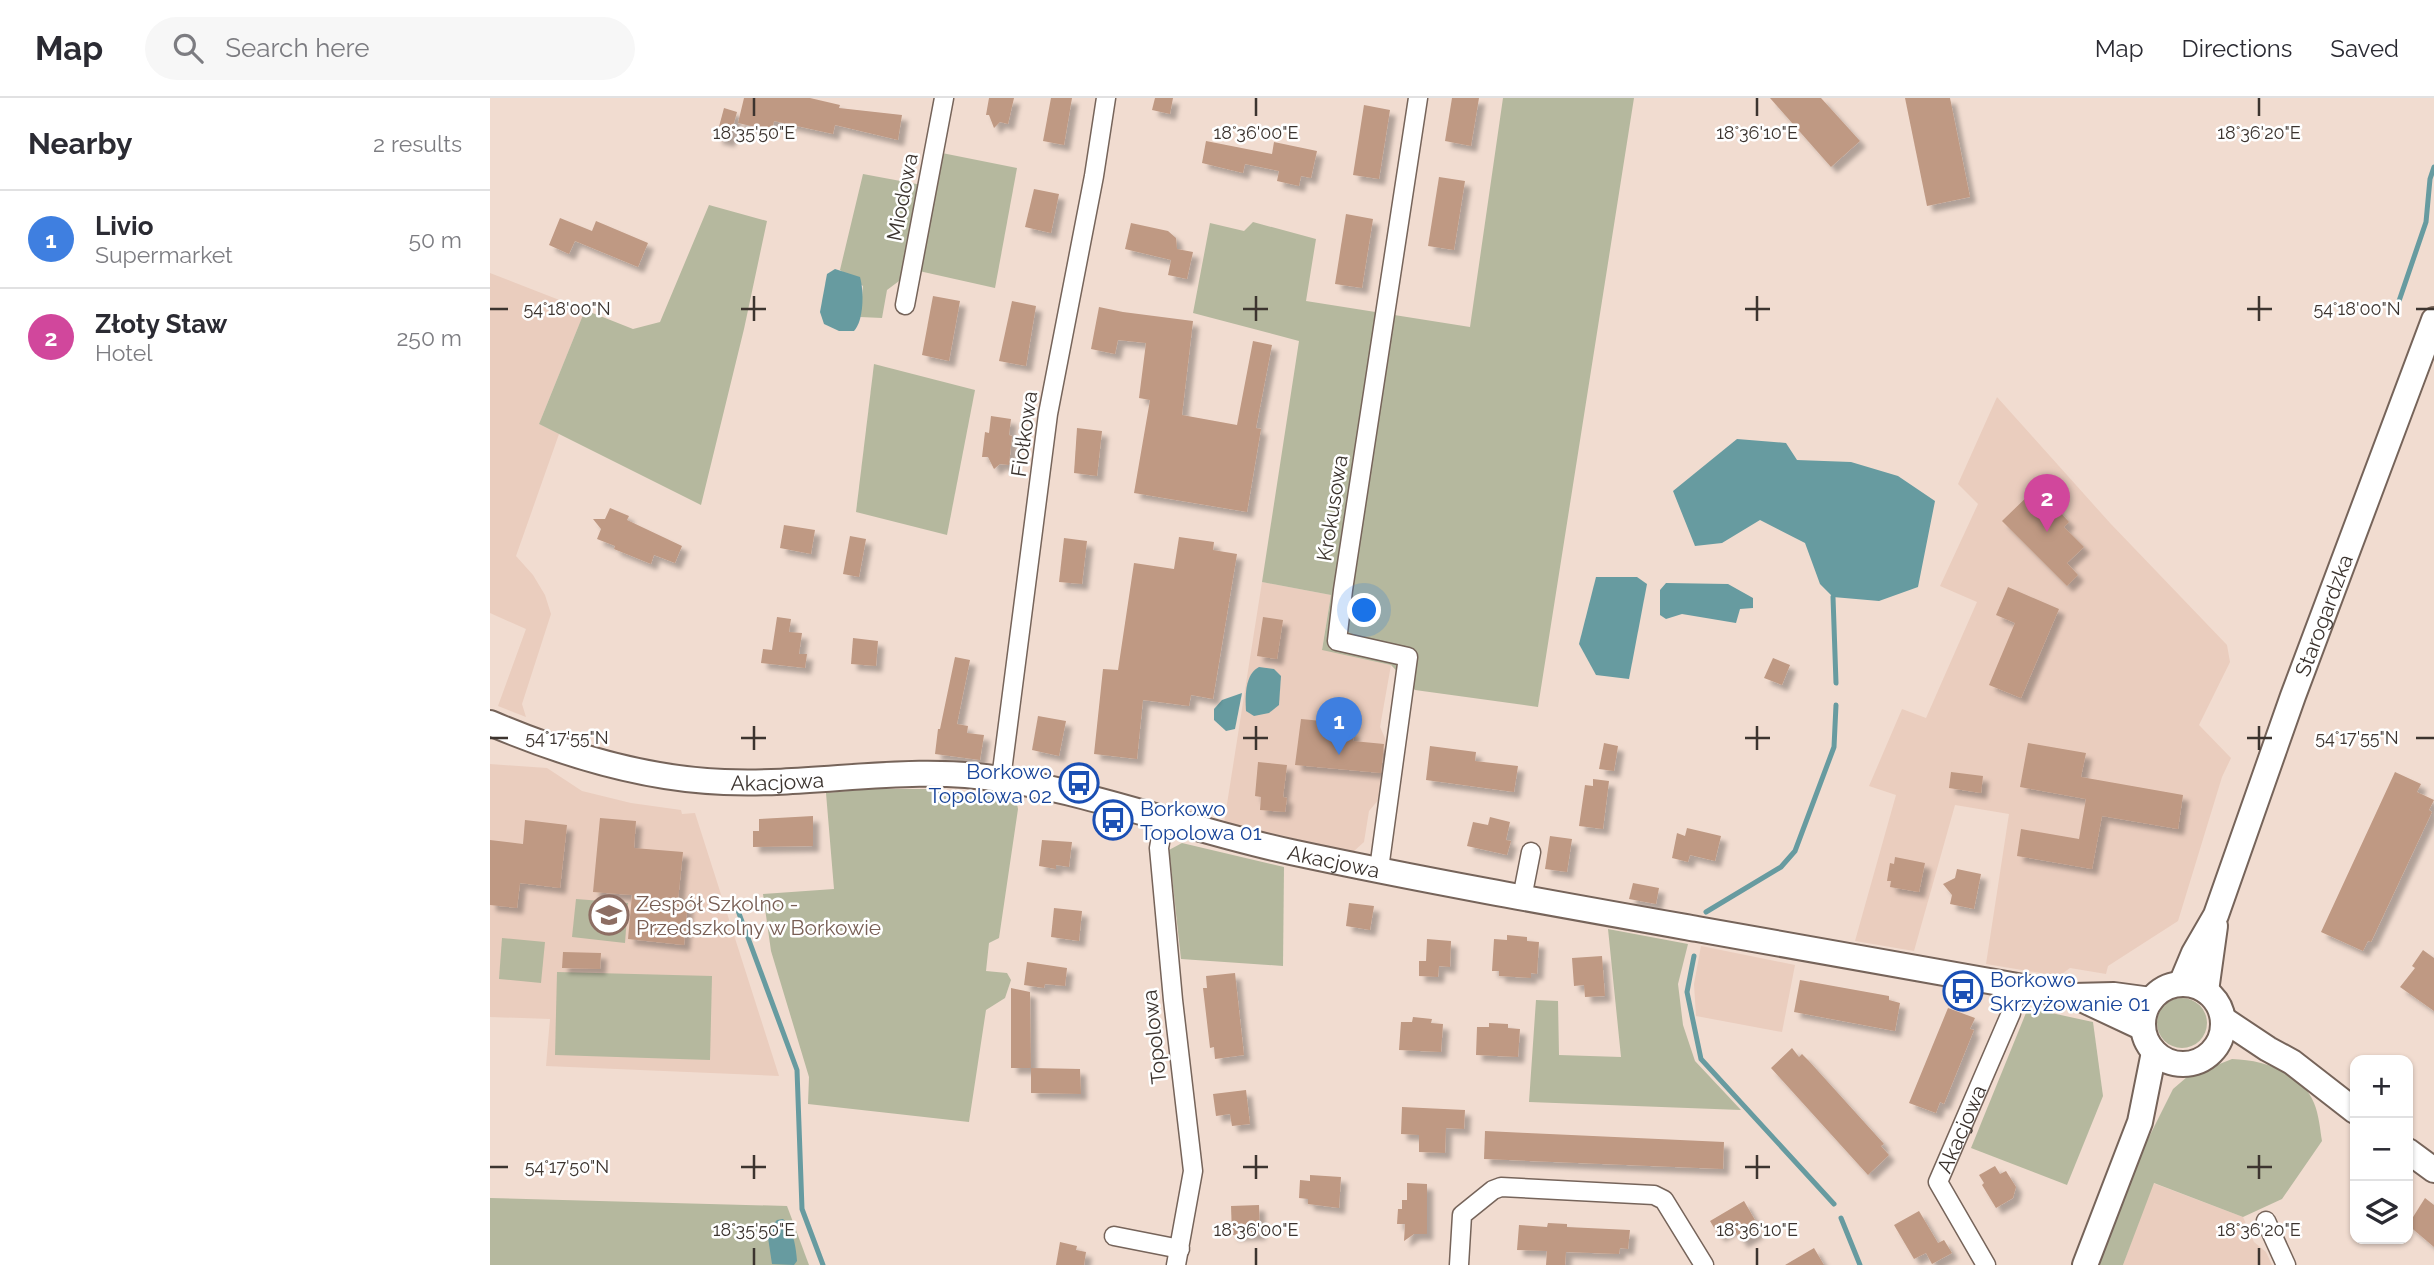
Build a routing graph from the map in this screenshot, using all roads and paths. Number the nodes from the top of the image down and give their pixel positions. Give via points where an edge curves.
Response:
1 (944, 98) edge
2 (1106, 98) edge
3 (1418, 98) edge
4 (905, 305) dead end
5 (2434, 320) edge
6 (490, 723) edge
7 (1000, 779) junction
8 (1164, 820) junction
9 (1531, 852) dead end
10 (1379, 869) junction
11 (1522, 898) junction
12 (2216, 915) junction
13 (2181, 984) junction
14 (2017, 986) junction
15 (2206, 991) junction
16 (2073, 996) junction
17 (2151, 1000) junction
18 (2223, 1019) junction
19 (2143, 1028) junction
20 (2218, 1045) junction
21 (2267, 1049) junction
22 (2154, 1052) junction
23 (2178, 1064) junction
24 (2350, 1107) edge
25 (2140, 1122) junction
26 (2413, 1155) edge
27 (2434, 1170) edge
28 (2266, 1221) dead end
29 (1114, 1236) dead end
30 (1178, 1257) edge
31 (1460, 1265) edge
32 (1704, 1265) edge
33 (1986, 1265) edge
34 (2085, 1265) edge
35 (2286, 1265) edge

1 - 4 street, Miodowa
2 - 7 street, Fiołkowa via 1048,414
3 - 10 street, Krokusowa via 1337,642 1408,657
5 - 12 street, Starogardzka
6 - 7 street, Akacjowa via 579,757 674,778 727,783 934,772
7 - 8 street, Akacjowa
8 - 10 street, Akacjowa
8 - 30 street, Topolowa via 1159,848 1193,1171
9 - 11 street
10 - 11 street, Akacjowa
11 - 14 street, Akacjowa
12 - 13 street, Starogardzka
12 - 15 street, Starogardzka
13 - 15 street
13 - 17 street
14 - 16 street, Akacjowa
14 - 33 street, Akacjowa via 2011,1013 1938,1182
15 - 18 street
16 - 17 street, Akacjowa
16 - 19 street, Akacjowa
17 - 19 street
18 - 20 street
18 - 21 street
19 - 22 street
20 - 21 street
20 - 23 street via 2201,1060
21 - 24 street via 2292,1062
22 - 23 street
22 - 25 street
23 - 25 street
25 - 34 street
26 - 27 street
28 - 35 street
29 - 30 street, Topolowa
31 - 32 street via 1462,1215 1501,1187 1654,1195 1664,1200

